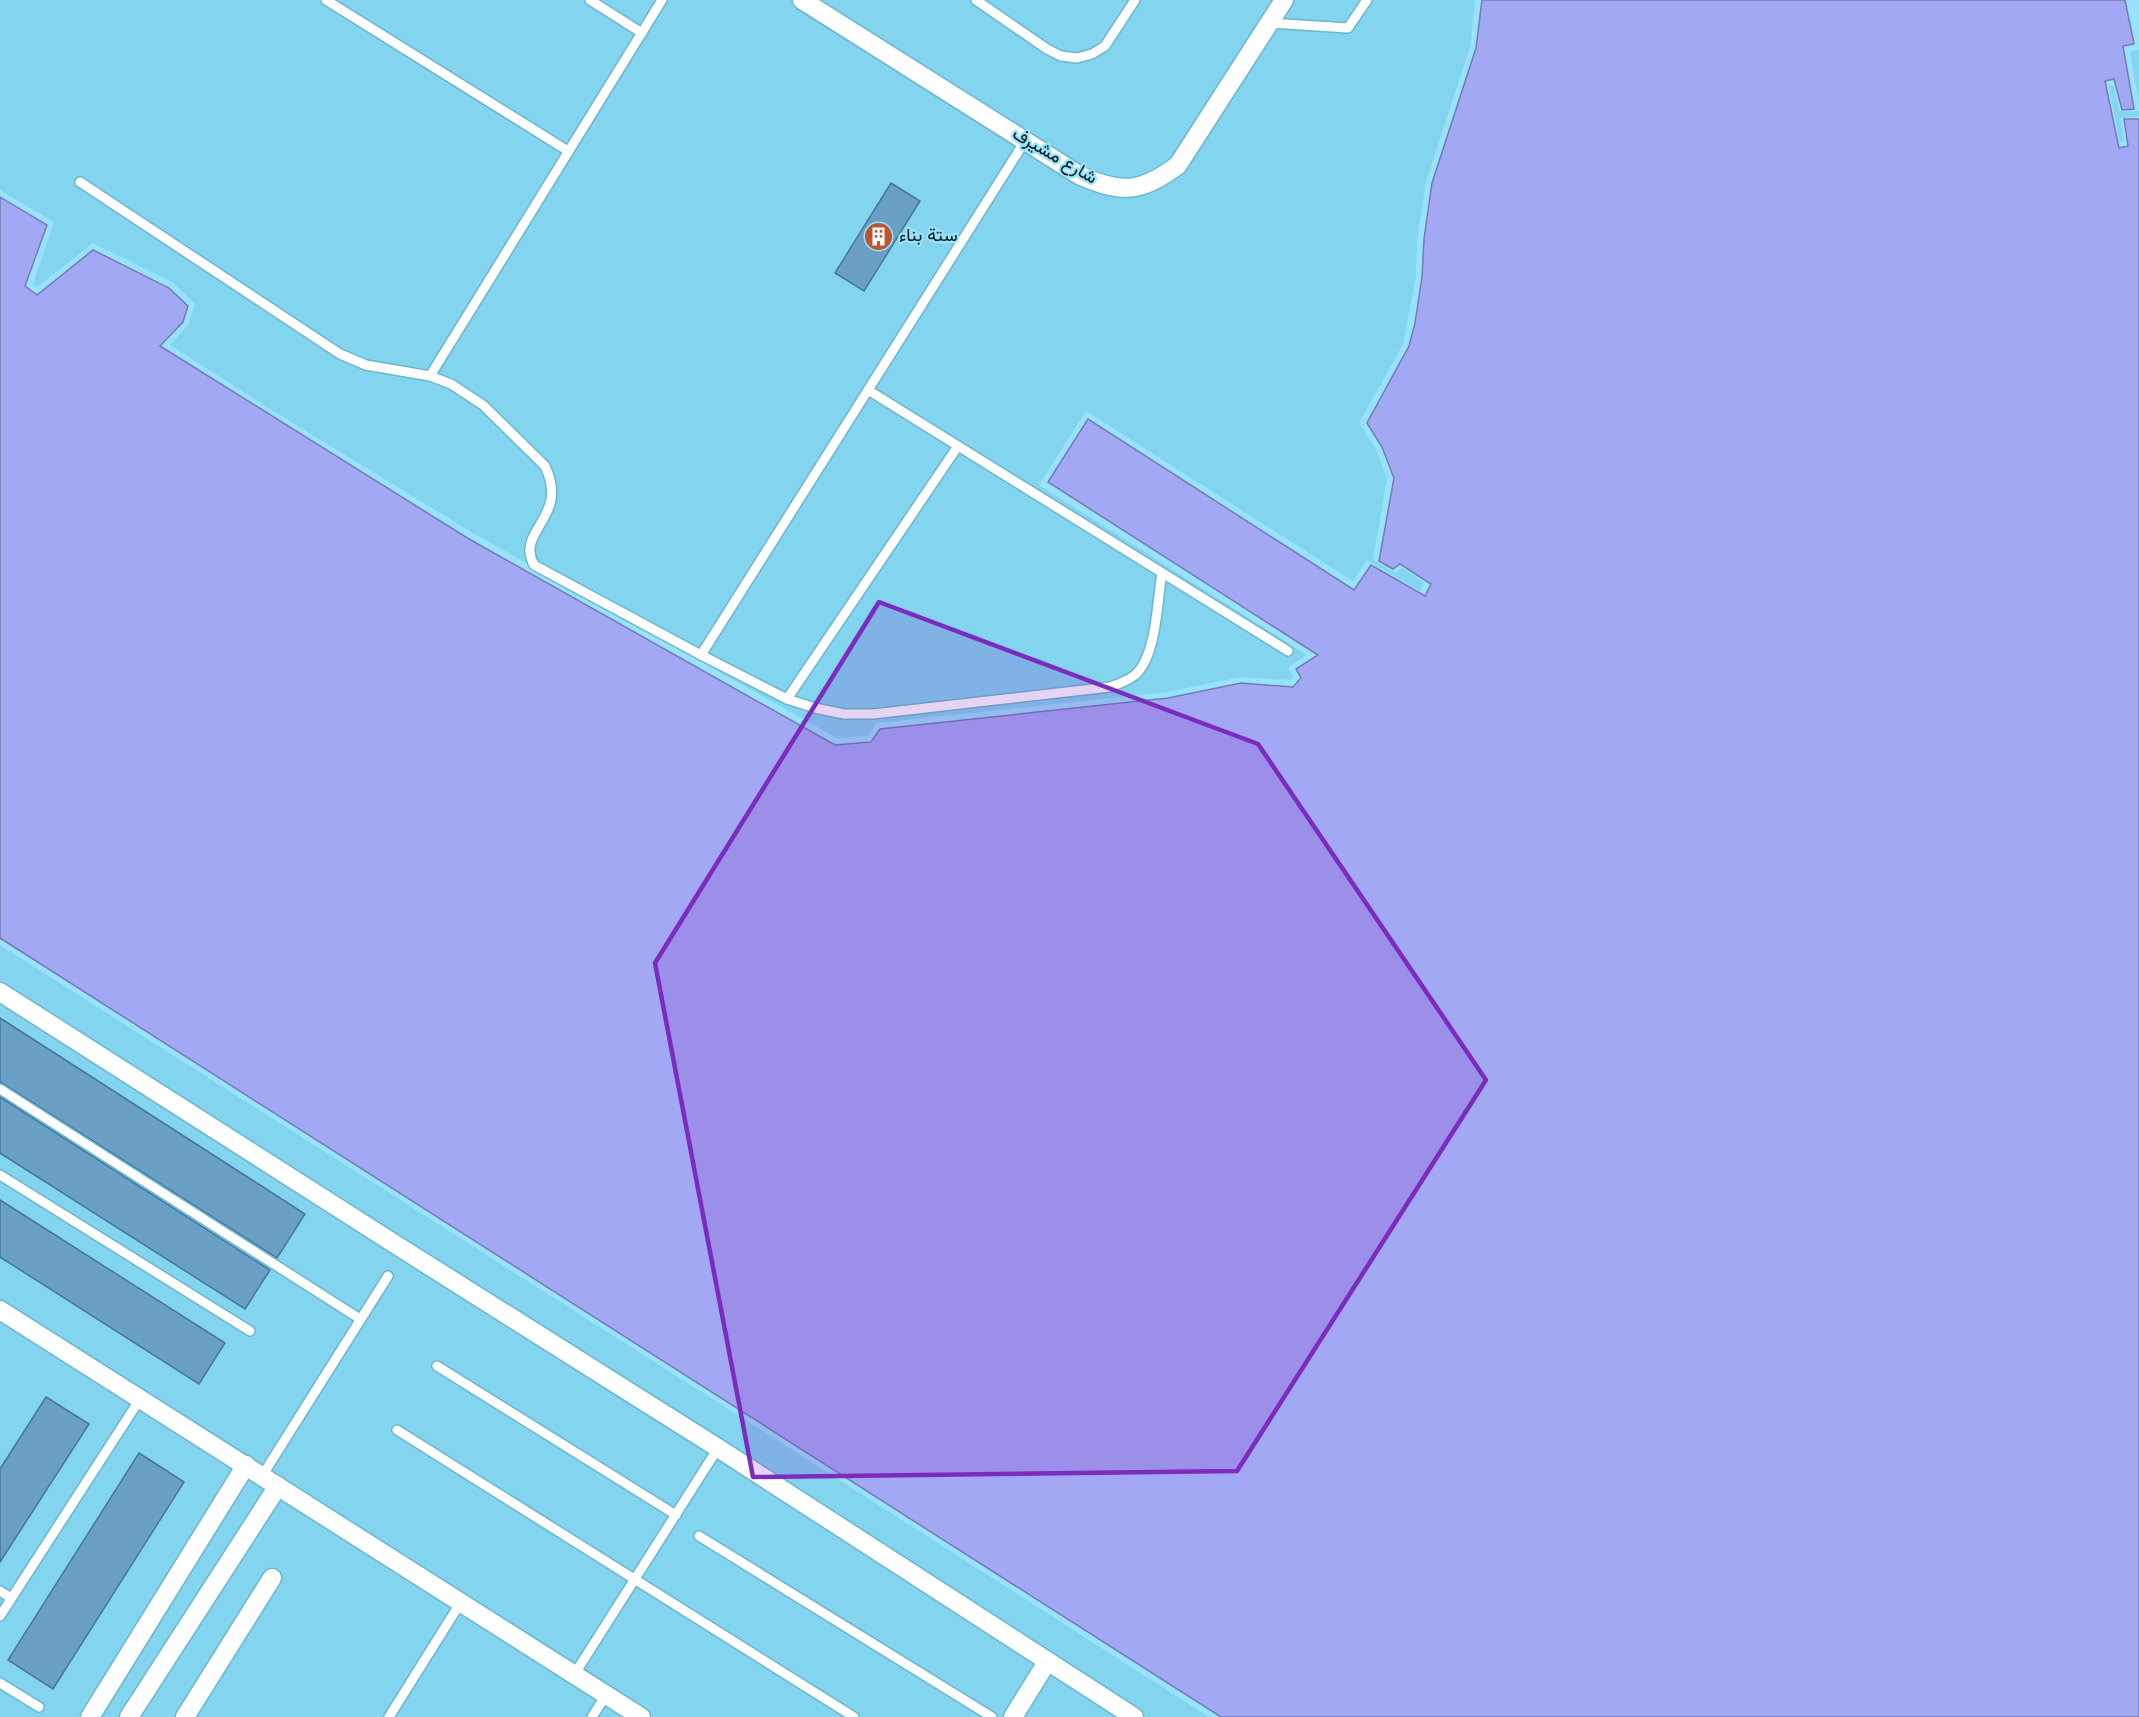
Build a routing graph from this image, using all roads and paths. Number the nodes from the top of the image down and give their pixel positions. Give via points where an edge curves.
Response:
1 (326, 0) edge
2 (590, 0) edge
3 (662, 0) edge
4 (802, 0) edge
5 (976, 0) edge
6 (1135, 0) edge
7 (1284, 0) edge
8 (1367, 0) edge
9 (1270, 23) junction
10 (642, 33) junction
11 (1025, 141) junction
12 (568, 151) junction
13 (80, 182) dead end
14 (430, 376) junction
15 (868, 390) junction
16 (958, 446) junction
17 (1162, 573) junction
18 (1288, 651) dead end
19 (701, 656) junction
20 (787, 699) junction
21 (0, 992) edge
22 (0, 1089) edge
23 (0, 1175) edge
24 (388, 1276) dead end
25 (0, 1310) edge
26 (360, 1319) junction
27 (250, 1331) dead end
28 (437, 1366) dead end
29 (141, 1399) junction
30 (397, 1430) dead end
31 (718, 1448) junction
32 (246, 1465) junction
33 (262, 1476) junction
34 (278, 1486) junction
35 (676, 1515) junction
36 (699, 1536) dead end
37 (272, 1578) dead end
38 (635, 1580) junction
39 (0, 1591) edge
40 (11, 1598) junction
41 (461, 1602) junction
42 (0, 1616) edge
43 (1047, 1662) junction
44 (574, 1675) junction
45 (0, 1683) edge
46 (606, 1695) junction
47 (39, 1707) dead end
48 (90, 1717) edge
49 (129, 1717) edge
50 (185, 1717) edge
51 (389, 1717) edge
52 (592, 1717) edge
53 (641, 1717) edge
54 (854, 1717) edge
55 (992, 1717) edge
56 (1013, 1717) edge
57 (1134, 1717) edge

1 - 12 lane
2 - 10 lane
3 - 10 lane
4 - 11 street, شارع مشيرف
5 - 6 lane via 1047,50 1077,58 1105,46
7 - 9 street, شارع مشيرف
8 - 9 lane via 1348,28
9 - 11 street, شارع مشيرف via 1178,165 1156,181 1130,188 1104,186
10 - 12 lane
11 - 15 lane
12 - 14 lane
13 - 14 lane via 340,354 379,368
14 - 19 lane via 483,405 545,466 552,499 531,539 530,557 534,565
15 - 16 lane
15 - 19 lane
16 - 17 lane
16 - 20 lane
17 - 18 lane
17 - 20 lane via 1146,662 1137,674 1110,687 873,714 834,712
19 - 20 lane
21 - 31 street
22 - 26 lane
23 - 27 lane
24 - 26 lane
25 - 29 street
26 - 33 lane
28 - 35 lane
29 - 32 street
29 - 40 lane
30 - 38 lane
31 - 35 lane
31 - 43 street
32 - 33 street
32 - 48 street
33 - 34 street
34 - 41 street
34 - 49 street
35 - 38 lane
36 - 55 lane
37 - 50 street
38 - 44 lane
38 - 54 lane
39 - 40 lane
40 - 42 lane
41 - 44 street
41 - 51 lane
43 - 56 street
43 - 57 street
44 - 46 street
45 - 47 lane
46 - 52 lane
46 - 53 street

